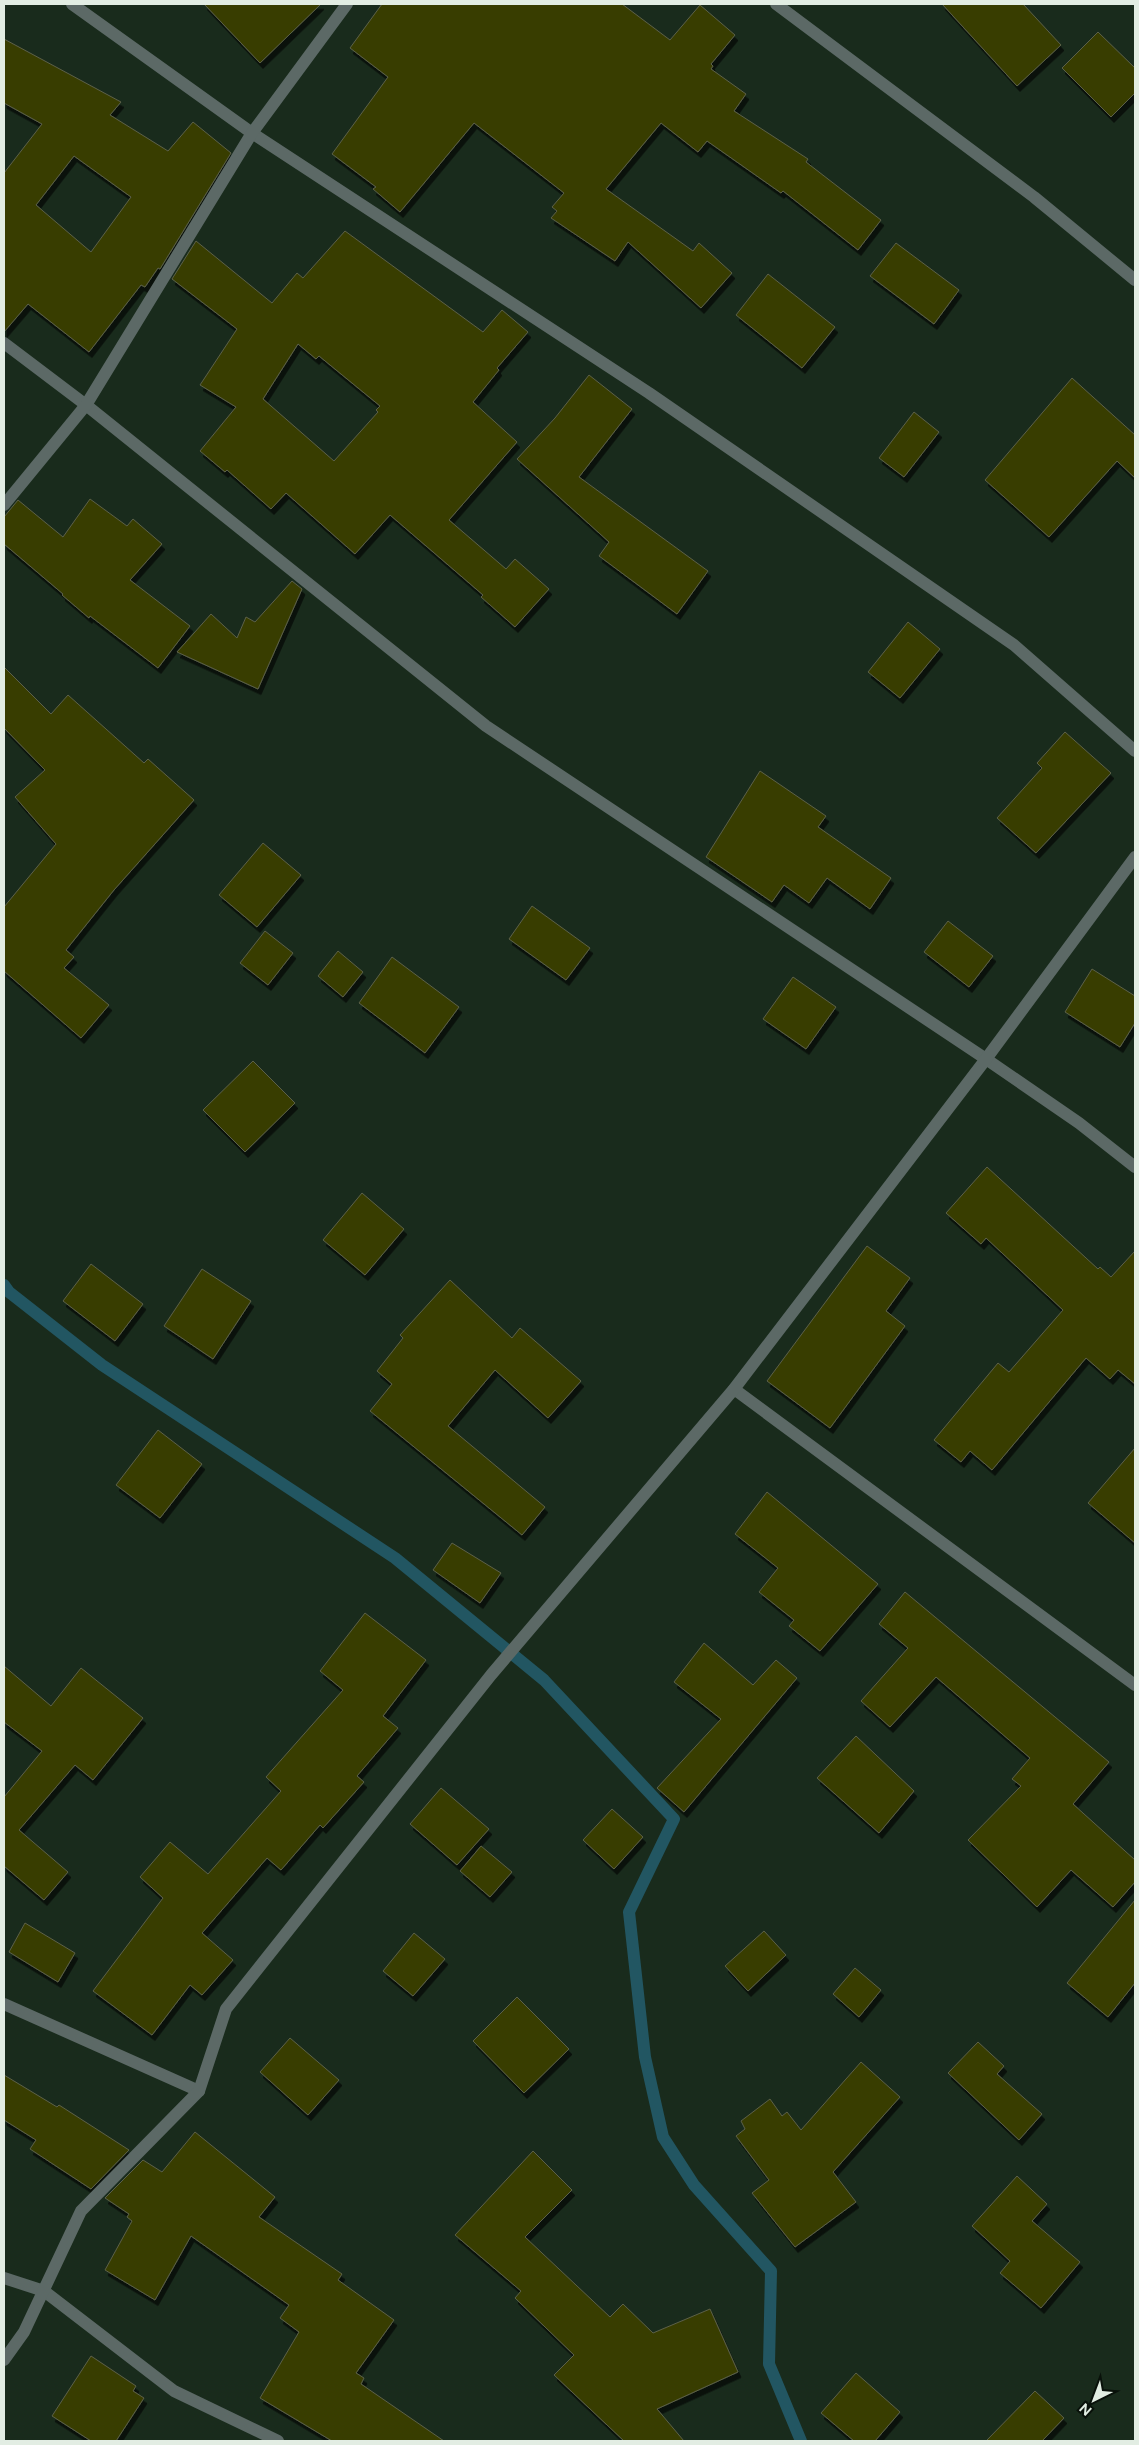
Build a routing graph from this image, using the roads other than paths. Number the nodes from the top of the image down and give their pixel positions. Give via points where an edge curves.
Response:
1 (72, 4) edge
2 (347, 4) edge
3 (776, 4) edge
4 (252, 133) junction
5 (1135, 280) edge
6 (4, 343) edge
7 (86, 405) junction
8 (4, 505) edge
9 (1135, 751) edge
10 (1135, 857) edge
11 (986, 1060) junction
12 (1135, 1167) edge
13 (734, 1389) junction
14 (1135, 1685) edge
15 (4, 2004) edge
16 (199, 2091) junction
17 (4, 2278) edge
18 (44, 2290) junction
19 (4, 2360) edge
20 (278, 2441) edge

1 - 4 street
2 - 4 street
3 - 5 street via 1034,197
4 - 7 street
4 - 9 street via 649,393 1014,645
6 - 7 street
7 - 8 street
7 - 11 street via 486,726
10 - 11 street
11 - 12 street
11 - 13 street
13 - 14 street
13 - 16 street via 491,1676 226,2009
15 - 16 street
16 - 18 street via 81,2211
17 - 18 street
18 - 19 street via 24,2332
18 - 20 street via 174,2390

